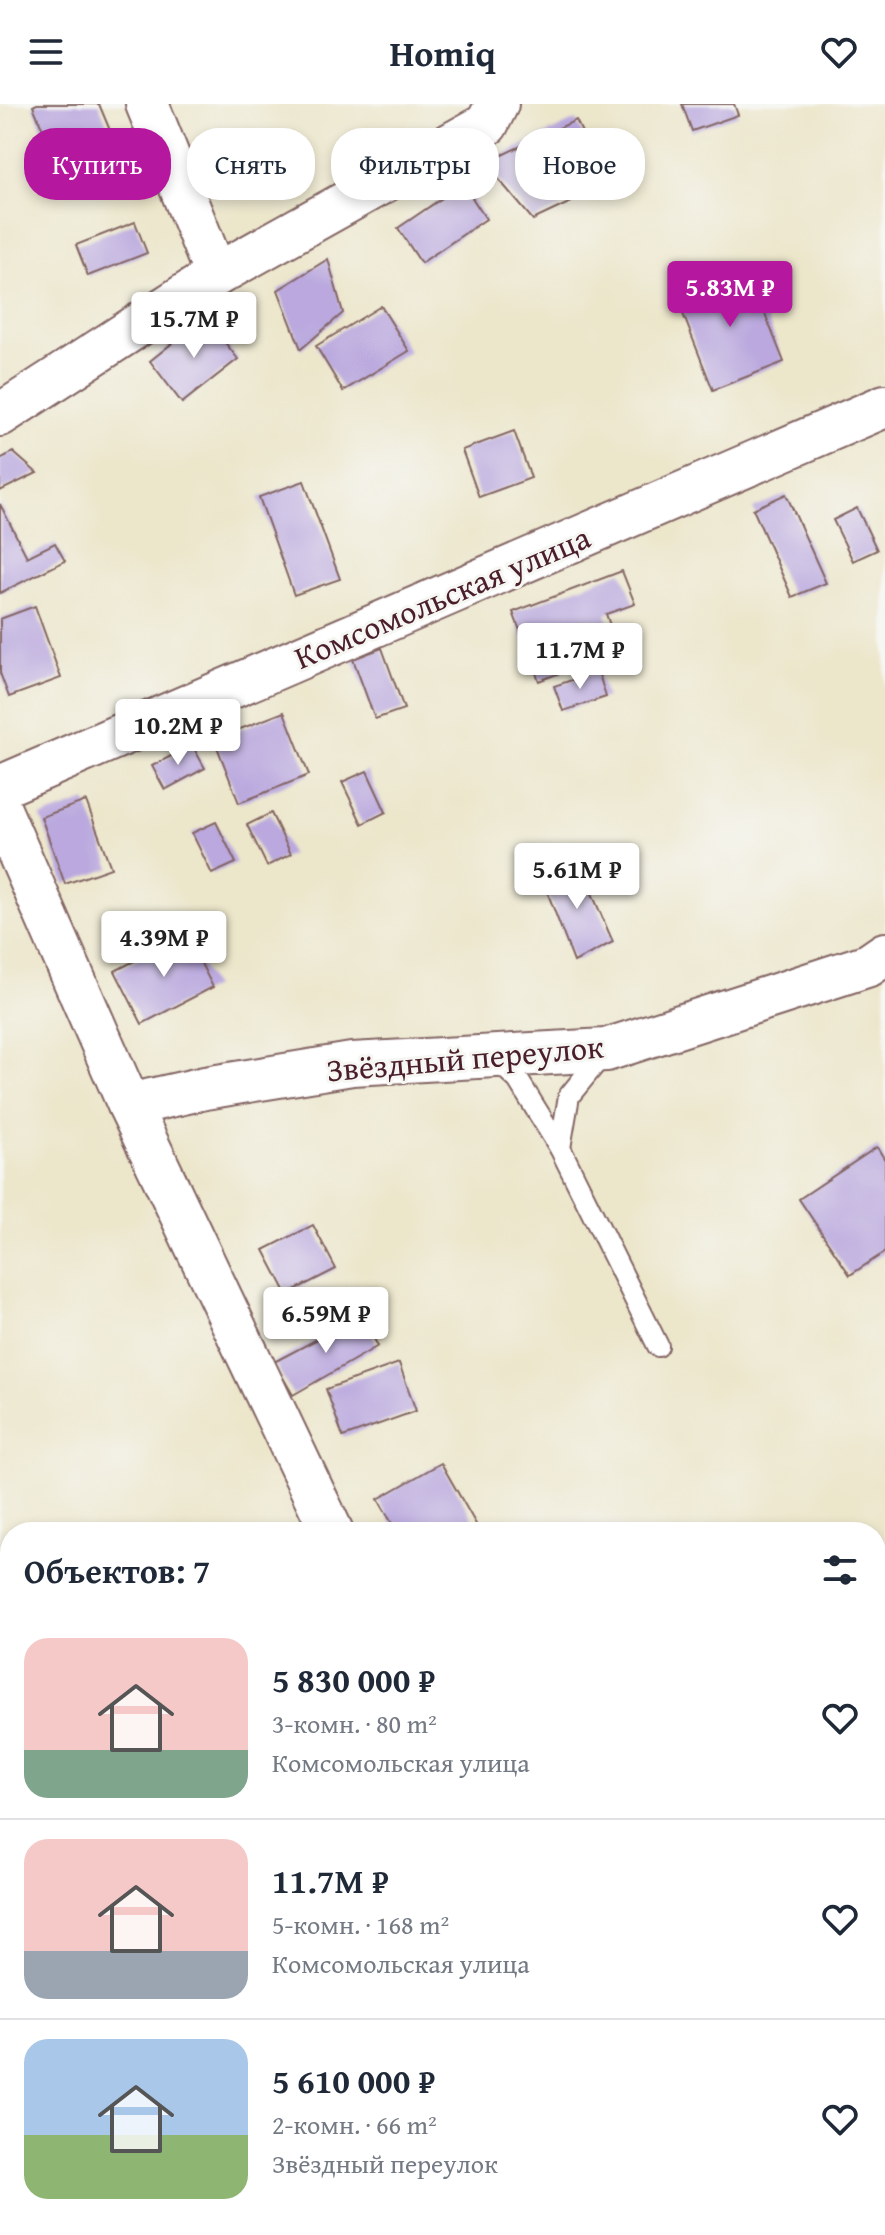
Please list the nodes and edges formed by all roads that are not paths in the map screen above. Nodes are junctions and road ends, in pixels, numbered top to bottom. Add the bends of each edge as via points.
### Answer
1 (147, 104) edge
2 (497, 104) edge
3 (216, 275) junction
4 (885, 406) edge
5 (0, 415) edge
6 (0, 787) edge
7 (0, 810) edge
8 (885, 954) edge
9 (606, 1050) junction
10 (493, 1056) junction
11 (129, 1105) junction
12 (560, 1148) junction
13 (658, 1346) dead end
14 (327, 1522) edge

1 - 3 street
2 - 3 street via 487,124
3 - 5 street
4 - 6 street, Комсомольская улица
7 - 11 street
8 - 9 street, Звёздный переулок via 869,965
9 - 10 street, Звёздный переулок
9 - 12 lane via 569,1096
10 - 11 street, Звёздный переулок via 352,1064
10 - 12 lane via 518,1080
11 - 14 street
12 - 13 lane

